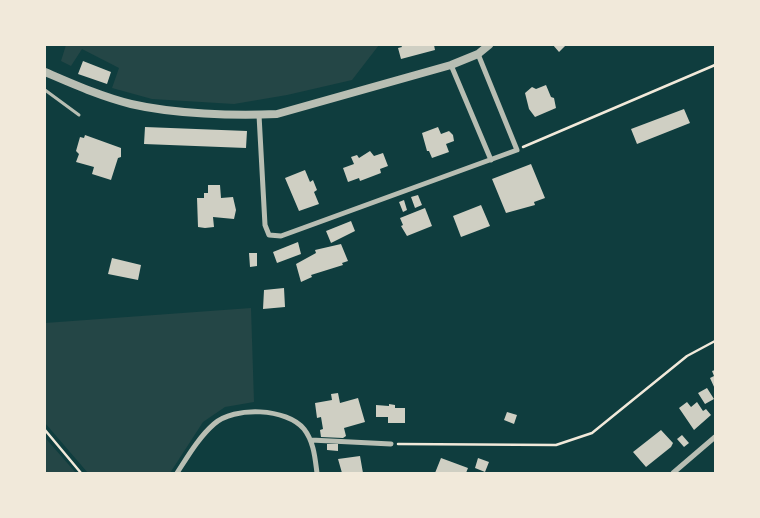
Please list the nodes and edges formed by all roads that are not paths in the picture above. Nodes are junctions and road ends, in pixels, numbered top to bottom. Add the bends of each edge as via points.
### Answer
1 (489, 45) edge
2 (478, 54) junction
3 (452, 65) junction
4 (45, 72) edge
5 (45, 90) edge
6 (79, 115) dead end
7 (258, 115) junction
8 (491, 160) junction
9 (715, 437) edge
10 (311, 440) junction
11 (391, 444) road end
12 (177, 473) edge
13 (317, 473) edge
14 (673, 473) edge

1 - 2 street
2 - 3 street
2 - 8 street via 517,150
3 - 7 street via 290,111
3 - 8 street
4 - 7 street via 136,105
5 - 6 lane
7 - 8 street via 265,225 269,235 281,236
9 - 14 street
10 - 11 street
10 - 12 street via 303,427 288,419 250,411 235,413 215,423 192,449
10 - 13 street

